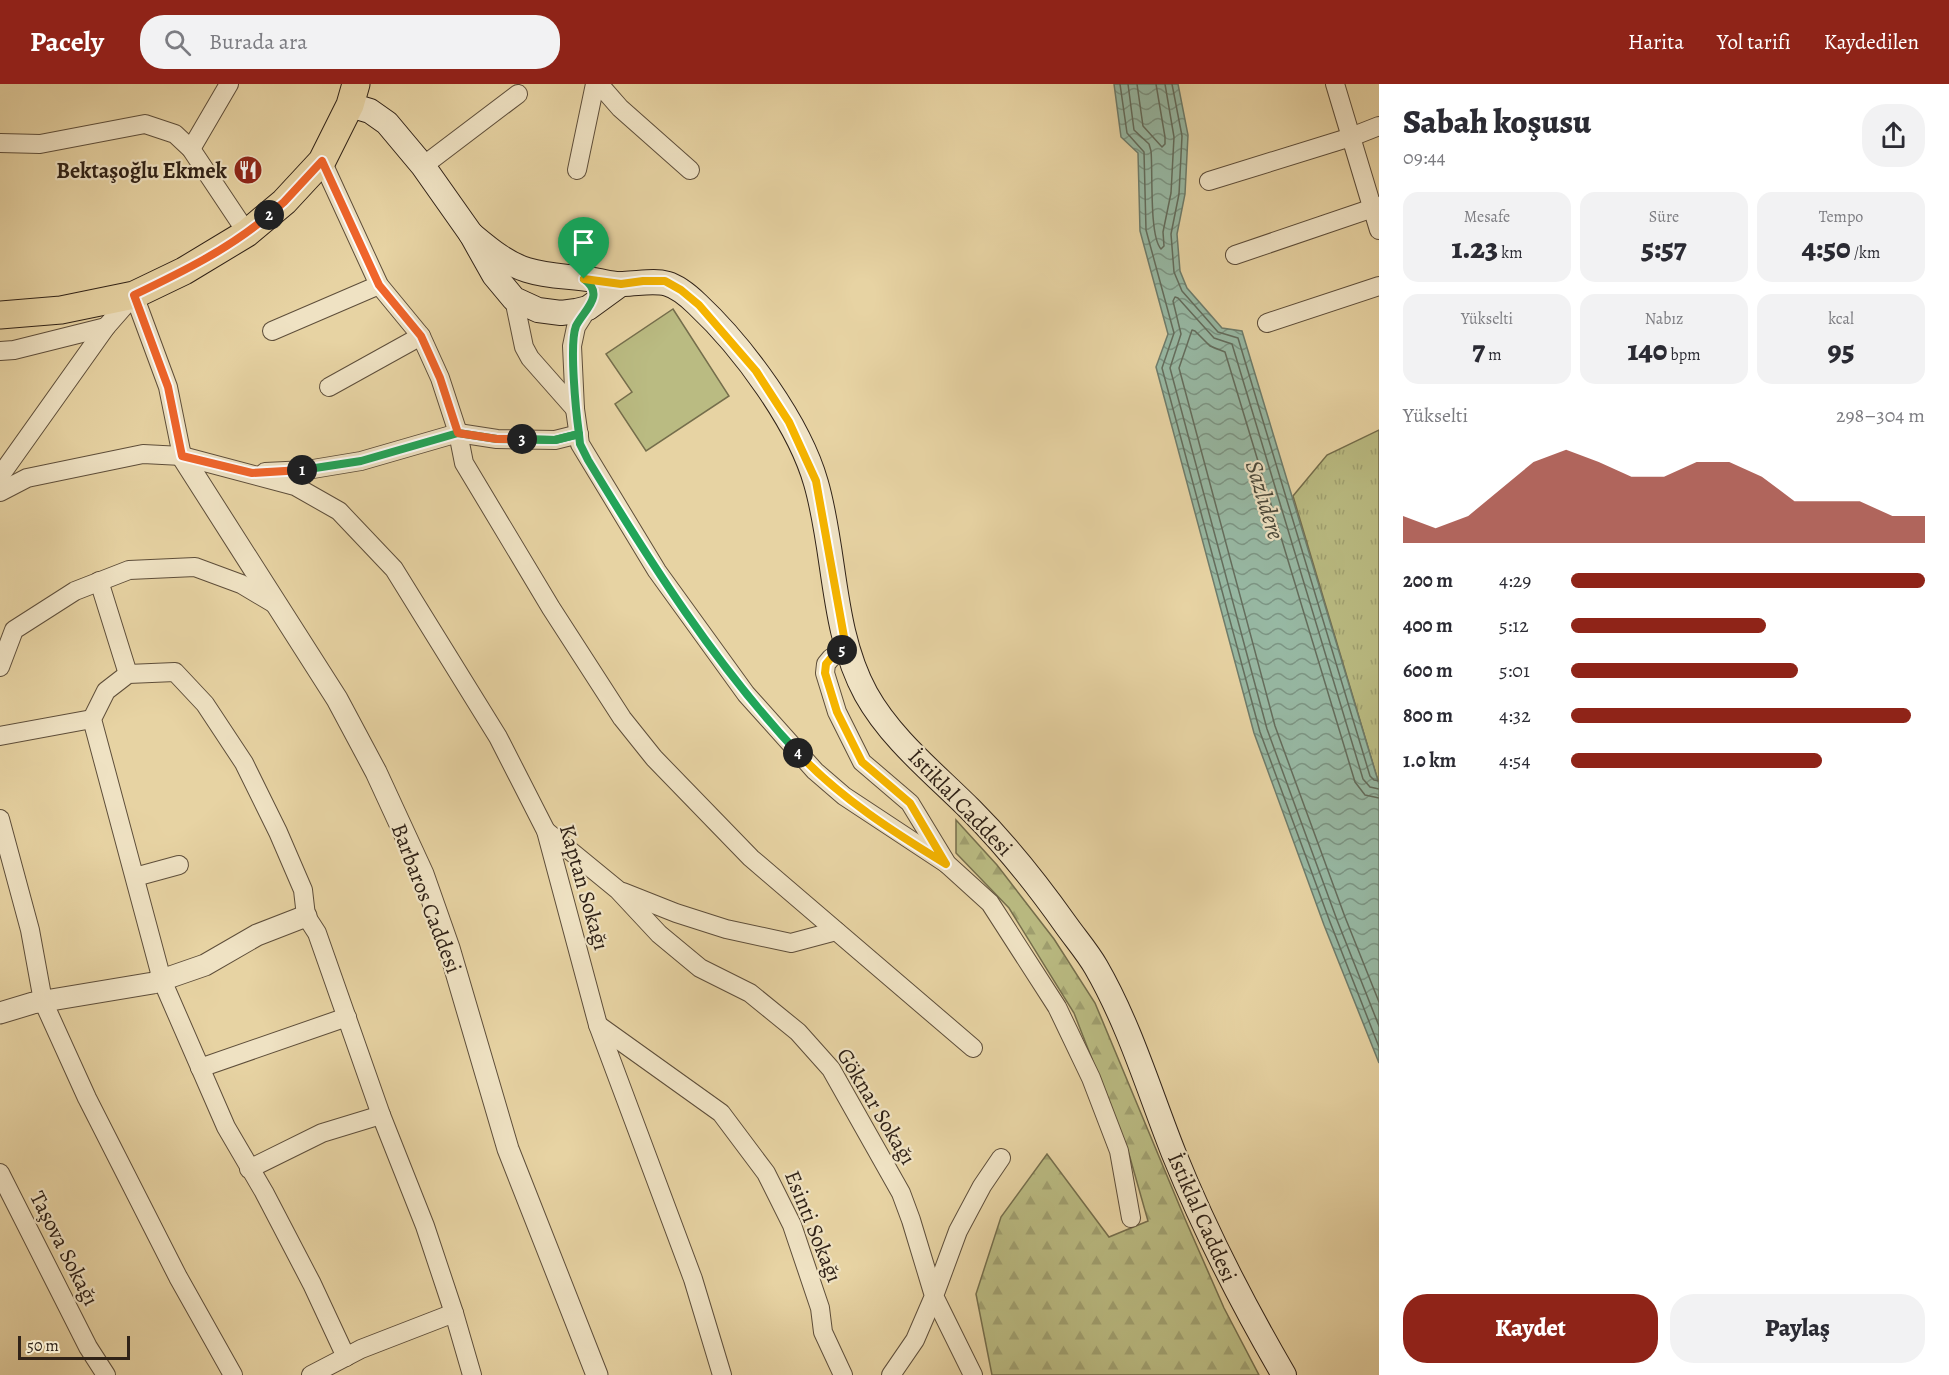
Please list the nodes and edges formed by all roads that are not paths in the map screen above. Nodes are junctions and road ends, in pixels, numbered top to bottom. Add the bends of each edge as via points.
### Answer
1 (229, 84) edge
2 (597, 84) edge
3 (1335, 84) edge
4 (353, 94) edge
5 (518, 94) dead end
6 (1379, 126) edge
7 (1351, 137) junction
8 (0, 143) edge
9 (191, 149) junction
10 (322, 161) junction
11 (423, 166) junction
12 (577, 170) dead end
13 (690, 170) dead end
14 (1209, 181) dead end
15 (1376, 207) edge
16 (1379, 230) edge
17 (247, 233) junction
18 (471, 234) junction
19 (1235, 255) dead end
20 (531, 271) junction
21 (584, 279) junction
22 (621, 284) junction
23 (379, 285) junction
24 (1379, 286) edge
25 (134, 295) junction
26 (514, 299) junction
27 (588, 308) junction
28 (0, 315) edge
29 (1267, 323) dead end
30 (106, 327) junction
31 (272, 331) dead end
32 (421, 336) junction
33 (0, 351) edge
34 (329, 387) dead end
35 (575, 409) junction
36 (458, 433) junction
37 (579, 434) junction
38 (182, 456) junction
39 (252, 473) junction
40 (0, 476) edge
41 (0, 492) edge
42 (99, 581) junction
43 (278, 606) junction
44 (846, 648) junction
45 (0, 667) edge
46 (128, 674) junction
47 (92, 719) junction
48 (0, 736) edge
49 (0, 819) edge
50 (546, 831) junction
51 (946, 864) junction
52 (179, 866) dead end
53 (135, 877) junction
54 (618, 890) junction
55 (306, 916) junction
56 (837, 931) junction
57 (162, 980) junction
58 (43, 1001) junction
59 (0, 1013) edge
60 (347, 1017) junction
61 (598, 1025) junction
62 (973, 1048) dead end
63 (200, 1068) junction
64 (381, 1115) junction
65 (1001, 1158) dead end
66 (249, 1169) junction
67 (0, 1173) edge
68 (1131, 1218) dead end
69 (934, 1296) junction
70 (454, 1313) junction
71 (346, 1357) junction
72 (106, 1375) edge
73 (232, 1375) edge
74 (311, 1375) edge
75 (472, 1375) edge
76 (597, 1375) edge
77 (722, 1375) edge
78 (843, 1375) edge
79 (891, 1375) edge
80 (973, 1375) edge
81 (1284, 1375) edge

1 - 9 street
2 - 12 street
2 - 13 street
3 - 7 street
4 - 10 main road
4 - 11 main road, İstiklal Caddesi via 387,123
5 - 11 street
6 - 7 street
7 - 14 street
7 - 15 street
8 - 9 street via 40,144 145,124 175,134
9 - 17 street
10 - 17 main road via 284,202
10 - 23 street
11 - 18 main road, İstiklal Caddesi
15 - 16 street
15 - 19 street
17 - 25 main road via 184,271
18 - 20 main road, İstiklal Caddesi via 505,261
18 - 26 main road, İstiklal Caddesi via 494,275
20 - 21 main road, İstiklal Caddesi
20 - 26 main road via 516,278
21 - 22 main road, İstiklal Caddesi
21 - 27 main road via 594,292
22 - 27 main road, İstiklal Caddesi
22 - 44 main road, İstiklal Caddesi via 665,281 681,290 699,305 756,371 789,422 816,481
23 - 31 street
23 - 32 street
24 - 29 street
25 - 28 main road via 61,310
25 - 30 street
25 - 38 street via 168,387
26 - 27 main road, İstiklal Caddesi via 538,310 561,313
26 - 35 street via 530,358
27 - 35 street via 576,327 572,346
30 - 33 street
30 - 40 street
32 - 34 street
32 - 36 street
35 - 37 street
36 - 37 street via 520,440 555,440
36 - 39 street via 361,461 308,470
36 - 56 street via 464,463 622,718 654,758 743,850
37 - 51 street via 588,460 657,571 746,694 815,771 844,796
38 - 39 street
38 - 41 street via 142,454 27,478
38 - 43 street, Barbaros Caddesi
39 - 50 street, Kaptan Sokağı via 295,486 339,511 394,568 498,737
42 - 43 street via 129,570 195,567 241,584
42 - 45 street via 75,591 14,630
42 - 46 street
43 - 76 street, Barbaros Caddesi via 337,699 423,874 508,1149
44 - 51 street via 826,664 837,712 862,762 910,803
44 - 81 main road, İstiklal Caddesi via 877,712 1021,864 1095,966 1136,1051 1207,1233
46 - 47 street via 105,691
46 - 55 street via 176,672 205,704 244,763 278,831 303,890
47 - 48 street
47 - 53 street
49 - 58 street via 30,930
50 - 54 street, Göknar Sokağı
50 - 61 street, Kaptan Sokağı
51 - 68 street via 990,903 1056,1007 1091,1078 1119,1151
52 - 53 street
53 - 57 street
54 - 56 street via 726,929 791,943
54 - 69 street, Göknar Sokağı via 683,955 700,969 750,993 798,1032 831,1069 901,1193
55 - 57 street via 257,935 205,965
55 - 60 street via 317,933
56 - 62 street
57 - 58 street
57 - 63 street
58 - 59 street
58 - 73 street via 92,1109
60 - 63 street
60 - 64 street
61 - 77 street, Kaptan Sokağı via 693,1279
61 - 78 street, Esinti Sokağı via 721,1113 766,1173 792,1226 820,1308 824,1332
63 - 66 street
64 - 66 street via 322,1133
64 - 70 street
65 - 69 street via 958,1231
66 - 71 street via 312,1284
67 - 72 street, Taşova Sokağı
69 - 79 street via 915,1340
69 - 80 street, Göknar Sokağı
70 - 71 street
70 - 75 street
71 - 74 street

